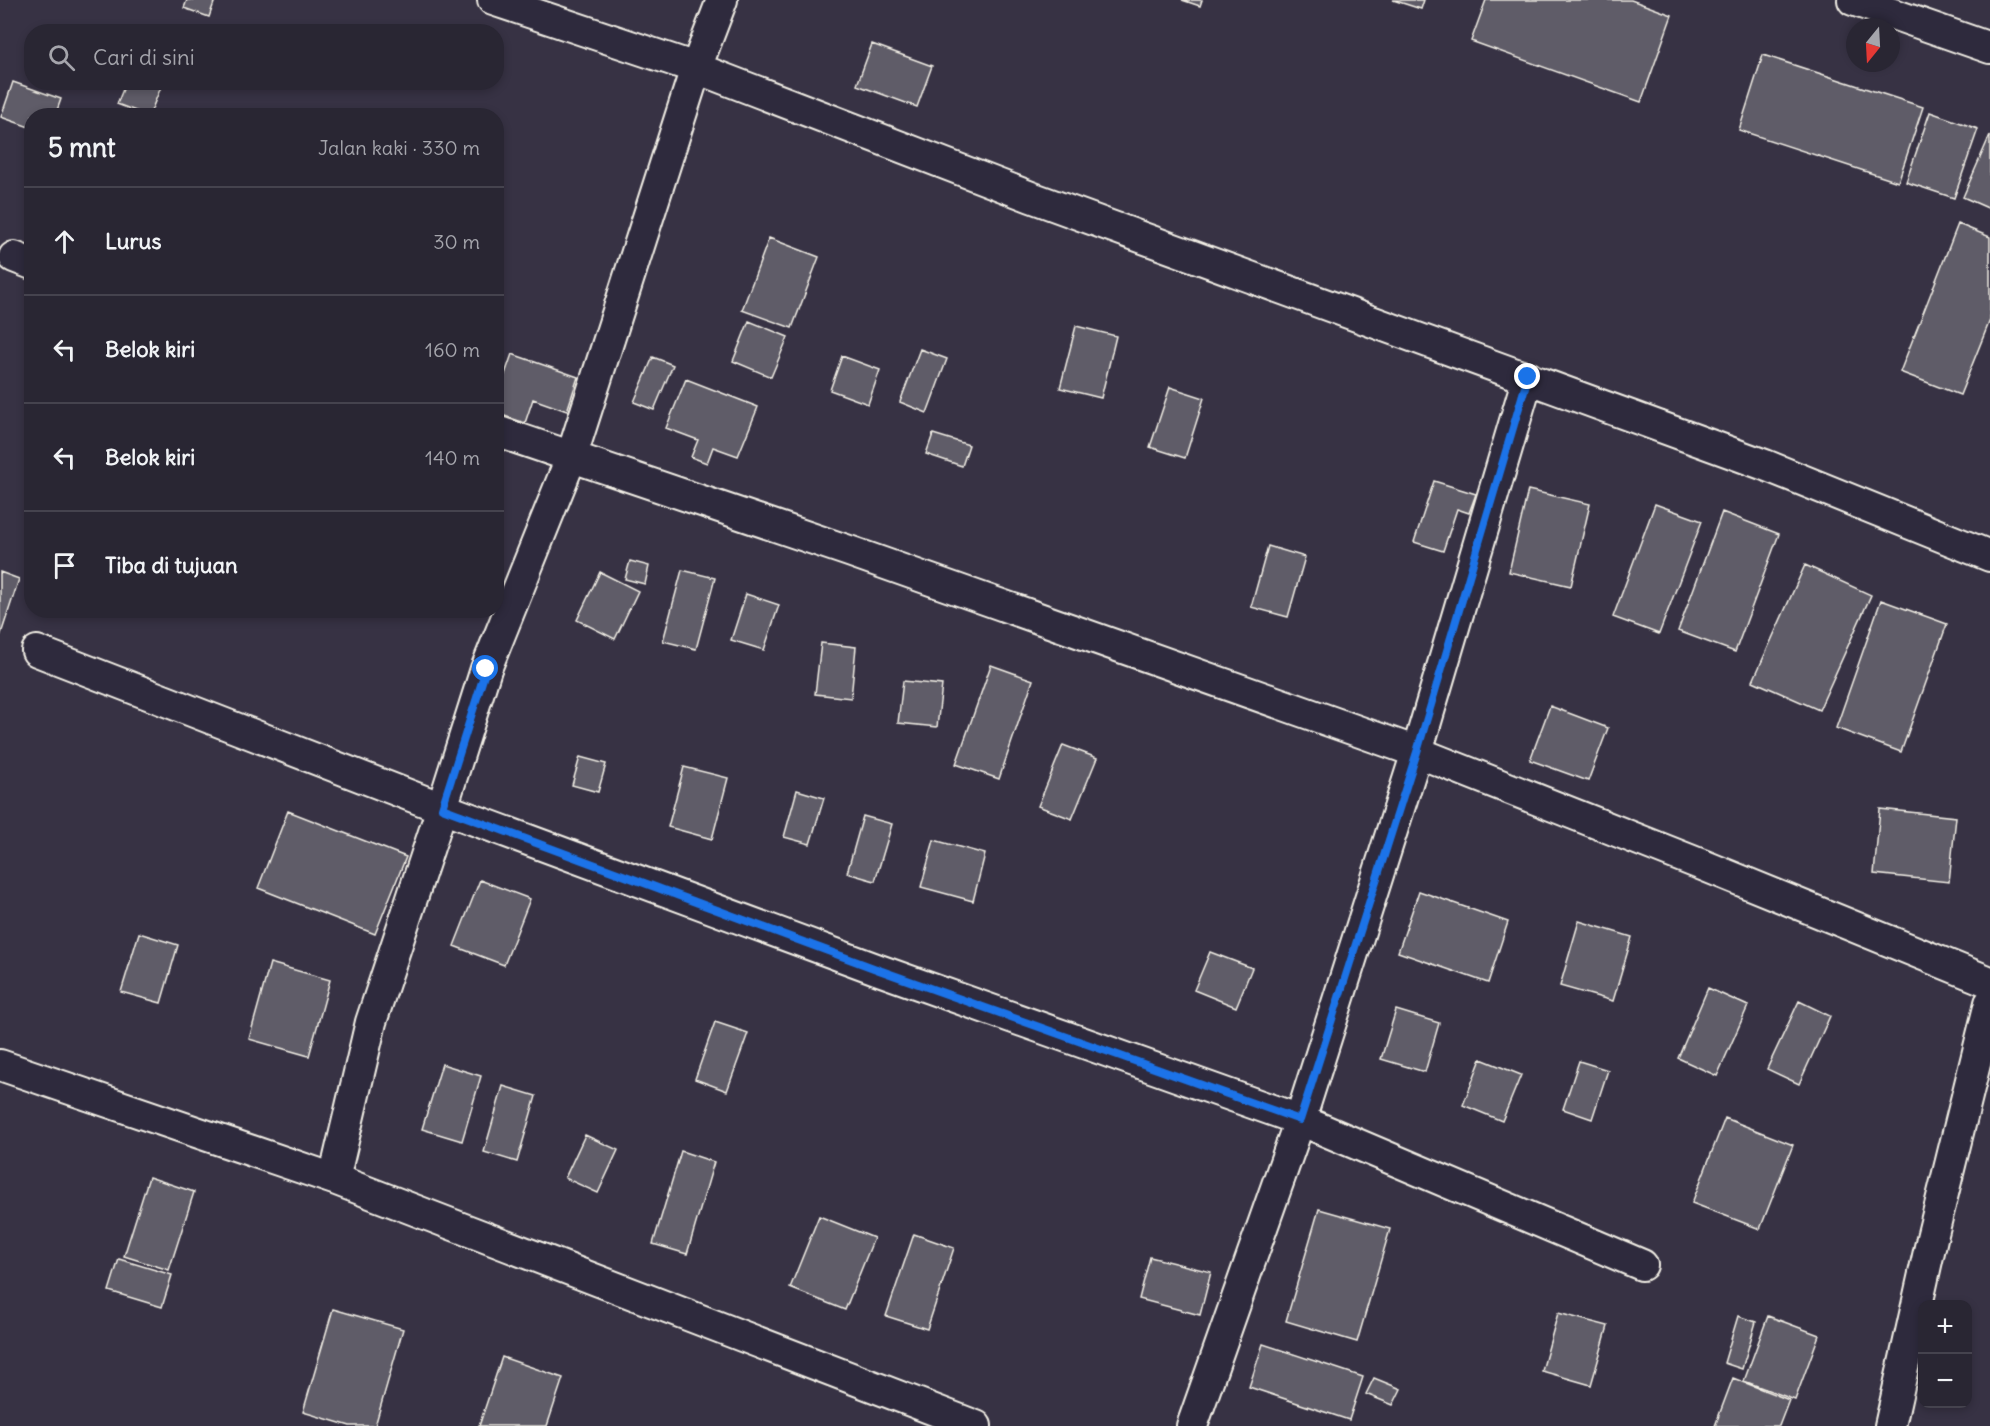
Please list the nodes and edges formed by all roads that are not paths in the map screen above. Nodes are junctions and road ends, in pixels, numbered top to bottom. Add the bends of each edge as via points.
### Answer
1 (493, 0) edge
2 (722, 0) edge
3 (1853, 0) edge
4 (1990, 48) edge
5 (696, 68) junction
6 (1528, 377) junction
7 (504, 434) edge
8 (571, 458) junction
9 (1990, 556) edge
10 (37, 651) dead end
11 (1417, 752) junction
12 (442, 808) junction
13 (1990, 982) edge
14 (1990, 1003) edge
15 (0, 1065) edge
16 (1300, 1120) junction
17 (334, 1179) junction
18 (1642, 1265) dead end
19 (976, 1426) edge
20 (1192, 1426) edge
21 (1890, 1426) edge

1 - 5 street
2 - 5 street
3 - 4 street
5 - 6 street via 1031,197
5 - 8 street
6 - 9 street via 1765,465
6 - 11 street
7 - 8 street
8 - 11 street via 849,551
8 - 12 street via 486,669
10 - 12 street
11 - 13 street
11 - 16 street
12 - 16 street
12 - 17 street via 371,1022
14 - 21 street
15 - 17 street
16 - 18 street
16 - 20 street
17 - 19 street

